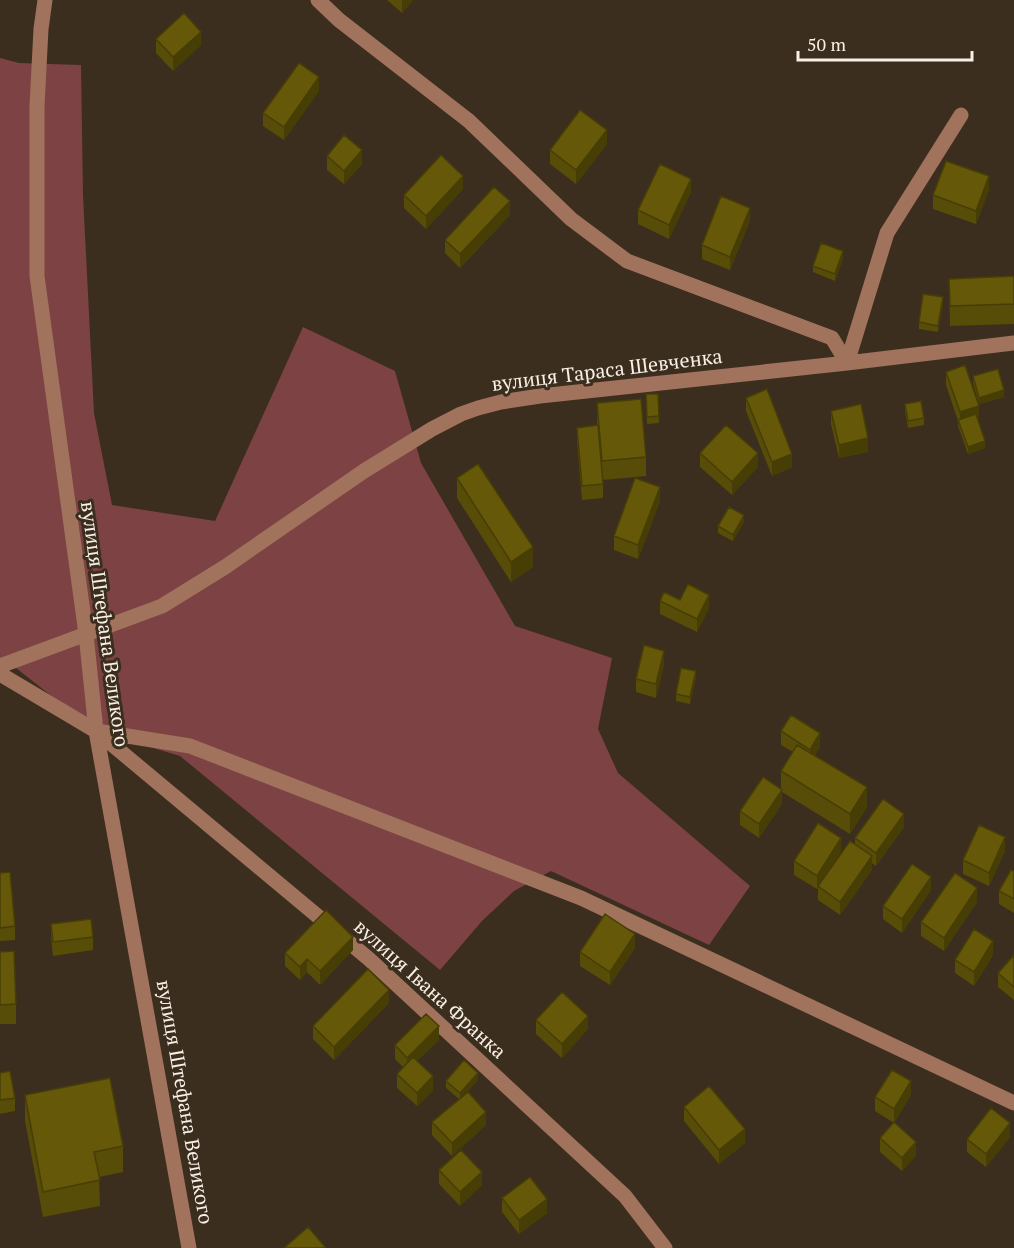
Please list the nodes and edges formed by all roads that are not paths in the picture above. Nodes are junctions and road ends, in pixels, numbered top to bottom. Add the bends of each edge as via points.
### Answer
1 (45, 0) edge
2 (318, 0) edge
3 (961, 115) dead end
4 (1014, 343) edge
5 (847, 363) junction
6 (86, 634) junction
7 (0, 666) edge
8 (0, 674) edge
9 (96, 731) junction
10 (1014, 1103) edge
11 (188, 1248) edge
12 (665, 1248) edge

1 - 6 street, вулиця Штефана Великого via 37,106 37,276
2 - 5 street via 469,121 571,219 627,261 832,338
3 - 5 street via 887,232
4 - 5 street, вулиця Тараса Шевченка
5 - 6 street, вулиця Тараса Шевченка via 540,396 470,411 390,454 162,606
6 - 7 street, вулиця Тараса Шевченка
6 - 9 street, вулиця Штефана Великого
8 - 9 street
9 - 10 street via 190,746 581,898
9 - 11 street, вулиця Штефана Великого
9 - 12 street, вулиця Івана Франка via 369,959 625,1196

